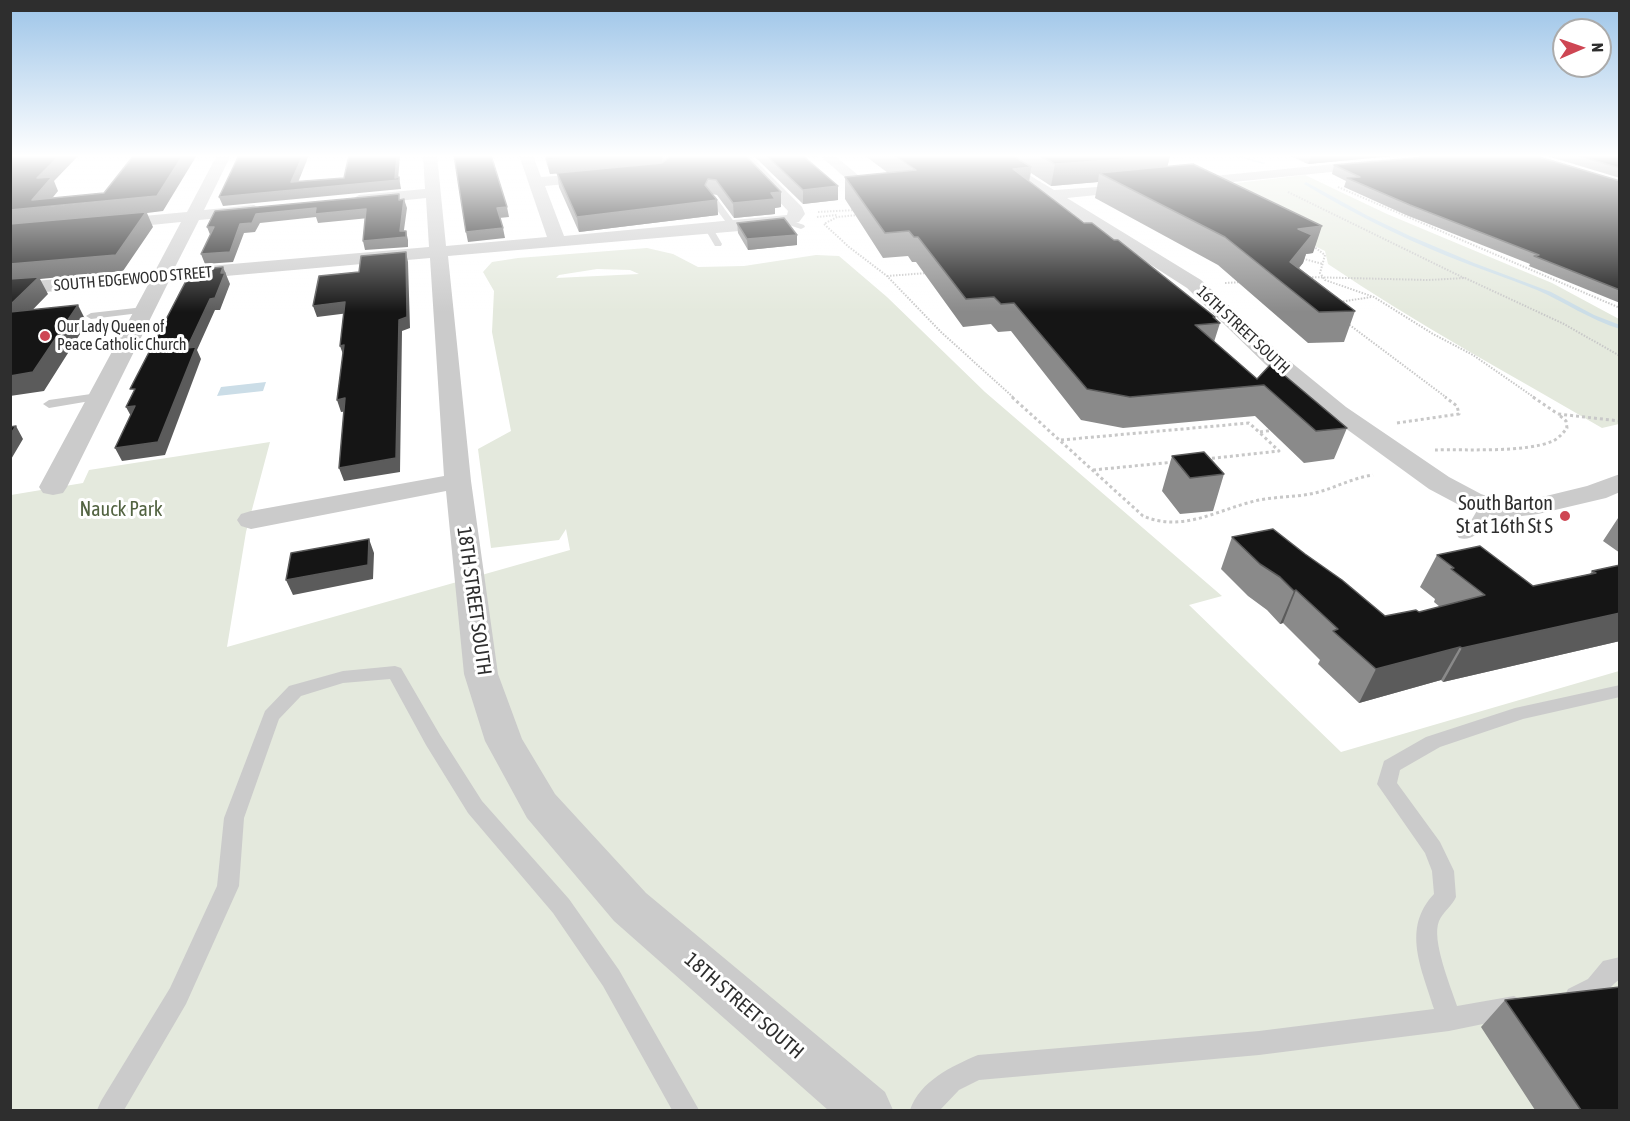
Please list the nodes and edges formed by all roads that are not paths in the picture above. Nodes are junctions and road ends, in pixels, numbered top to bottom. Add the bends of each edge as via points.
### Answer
1 (197, 207) edge
2 (434, 207) edge
3 (546, 207) edge
4 (719, 207) edge
5 (793, 207) edge
6 (1067, 207) edge
7 (266, 209) edge
8 (192, 216) junction
9 (93, 225) edge
10 (734, 227) junction
11 (558, 243) junction
12 (439, 253) junction
13 (161, 277) junction
14 (10, 289) edge
15 (144, 310) junction
16 (91, 316) dead end
17 (98, 397) junction
18 (49, 404) dead end
19 (458, 481) junction
20 (1620, 482) edge
21 (53, 487) dead end
22 (1491, 506) junction
23 (251, 520) dead end
24 (1464, 535) dead end
25 (1620, 691) edge
26 (1620, 968) edge
27 (1449, 1019) junction
28 (110, 1110) edge
29 (686, 1110) edge
30 (867, 1110) edge
31 (923, 1110) edge

1 - 8 street
2 - 12 street, 18TH STREET SOUTH
3 - 11 street
4 - 10 lane
5 - 10 street, SOUTH EDGEWOOD STREET via 799,219
6 - 22 street, 16TH STREET SOUTH via 1091,227 1194,284 1273,359 1338,412 1439,483
7 - 8 street
8 - 9 street
8 - 13 street
10 - 11 street, SOUTH EDGEWOOD STREET via 713,236
11 - 12 street, SOUTH EDGEWOOD STREET
12 - 13 street, SOUTH EDGEWOOD STREET
12 - 19 street, 18TH STREET SOUTH
13 - 14 street, SOUTH EDGEWOOD STREET
13 - 15 street
15 - 16 lane
15 - 17 street
17 - 18 lane
17 - 21 street
19 - 23 street
19 - 30 street, 18TH STREET SOUTH via 482,674 504,741 541,807 630,907
20 - 22 street via 1538,506
22 - 24 lane via 1474,529
25 - 27 lane via 1510,716 1433,742 1391,766 1387,784 1433,848 1443,871 1445,897 1427,924 1431,962
26 - 27 lane via 1611,969 1600,986 1584,996
27 - 31 lane via 1259,1043 978,1068 950,1081
28 - 29 lane via 178,996 228,886 234,818 271,716 295,691 343,677 395,672 475,807 561,906 611,978

